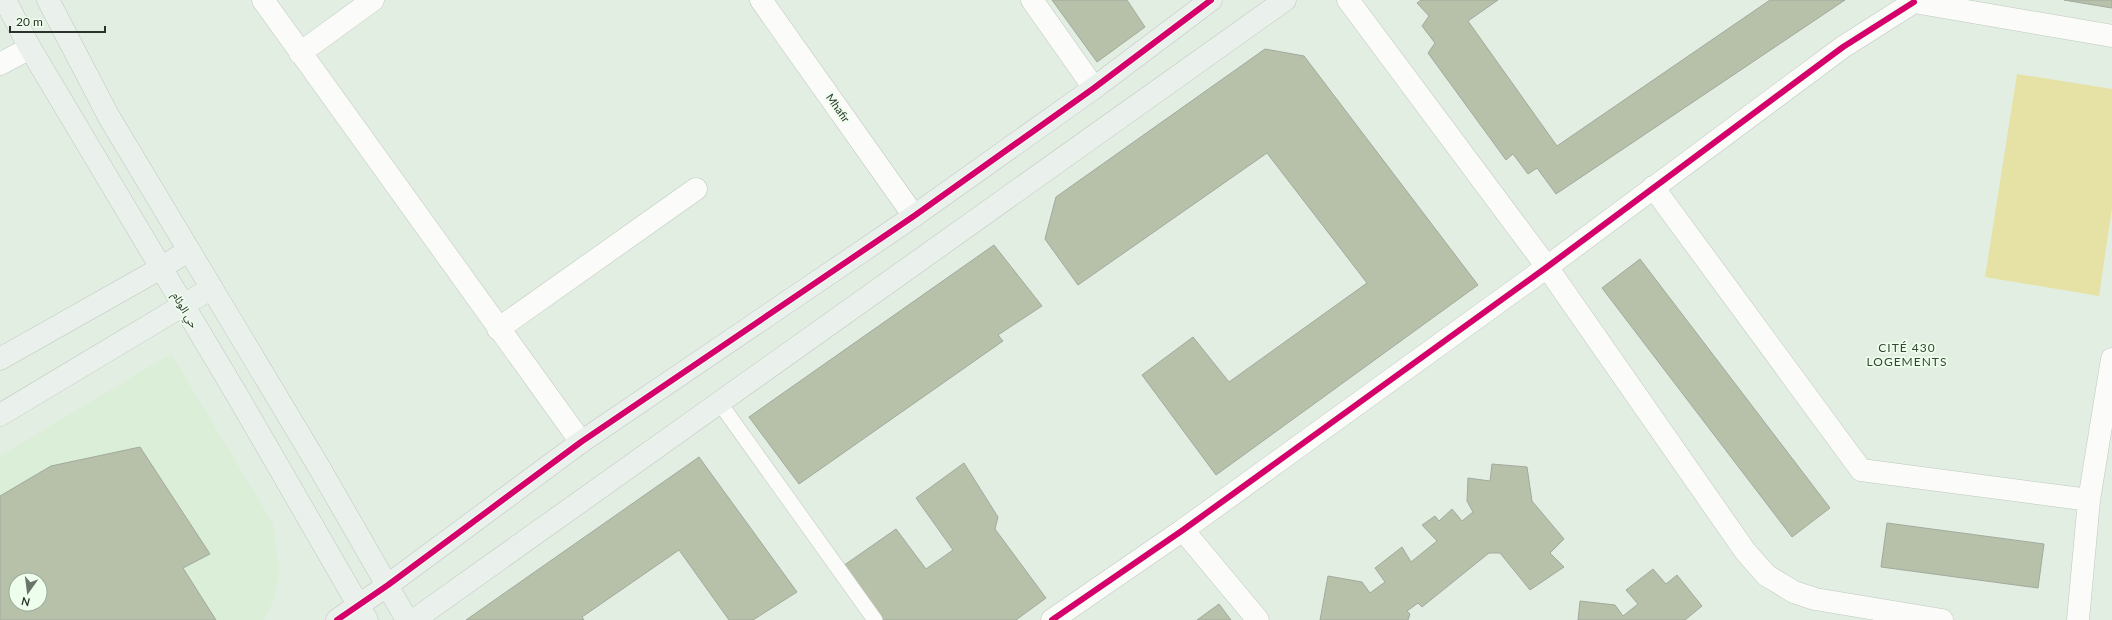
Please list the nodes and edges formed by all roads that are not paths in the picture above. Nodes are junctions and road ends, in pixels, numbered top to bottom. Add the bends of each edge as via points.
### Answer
1 (5, 0) edge
2 (49, 0) edge
3 (263, 0) edge
4 (373, 0) edge
5 (761, 0) edge
6 (1032, 0) edge
7 (1211, 0) edge
8 (1285, 0) edge
9 (1348, 0) edge
10 (1914, 1) edge
11 (2112, 36) edge
12 (30, 48) junction
13 (300, 53) junction
14 (0, 64) edge
15 (1094, 88) junction
16 (1653, 187) junction
17 (696, 189) dead end
18 (914, 216) junction
19 (189, 250) junction
20 (1547, 267) junction
21 (161, 268) junction
22 (212, 288) junction
23 (183, 307) junction
24 (498, 329) junction
25 (0, 359) edge
26 (2112, 359) edge
27 (719, 402) junction
28 (0, 416) edge
29 (581, 442) junction
30 (2089, 500) junction
31 (1183, 530) junction
32 (388, 585) junction
33 (362, 613) edge
34 (337, 620) edge
35 (407, 620) edge
36 (414, 620) edge
37 (875, 620) edge
38 (1052, 620) edge
39 (1258, 620) edge
40 (1942, 620) edge
41 (2078, 620) edge

1 - 12 street, حي الوئام
2 - 19 street via 109,117
3 - 13 street
4 - 13 street
5 - 18 street, Mhafir
6 - 15 street
7 - 15 street
8 - 27 street
9 - 20 street
10 - 11 street
10 - 16 street via 1843,47
12 - 14 street
12 - 21 street, حي الوئام
13 - 24 street
15 - 18 street
16 - 20 street
16 - 30 street via 1861,470
17 - 24 street
18 - 29 street
19 - 21 street
19 - 22 street
20 - 31 street
20 - 40 street via 1745,551 1766,575 1794,592 1815,599
21 - 23 street, حي الوئام
21 - 25 street
22 - 23 street
22 - 32 street
23 - 28 street
23 - 33 street, حي الوئام via 240,400
24 - 29 street
26 - 30 street
27 - 36 street
27 - 37 lane
29 - 32 street
30 - 41 street
31 - 38 street
31 - 39 street
32 - 33 street
32 - 35 street
33 - 34 street

